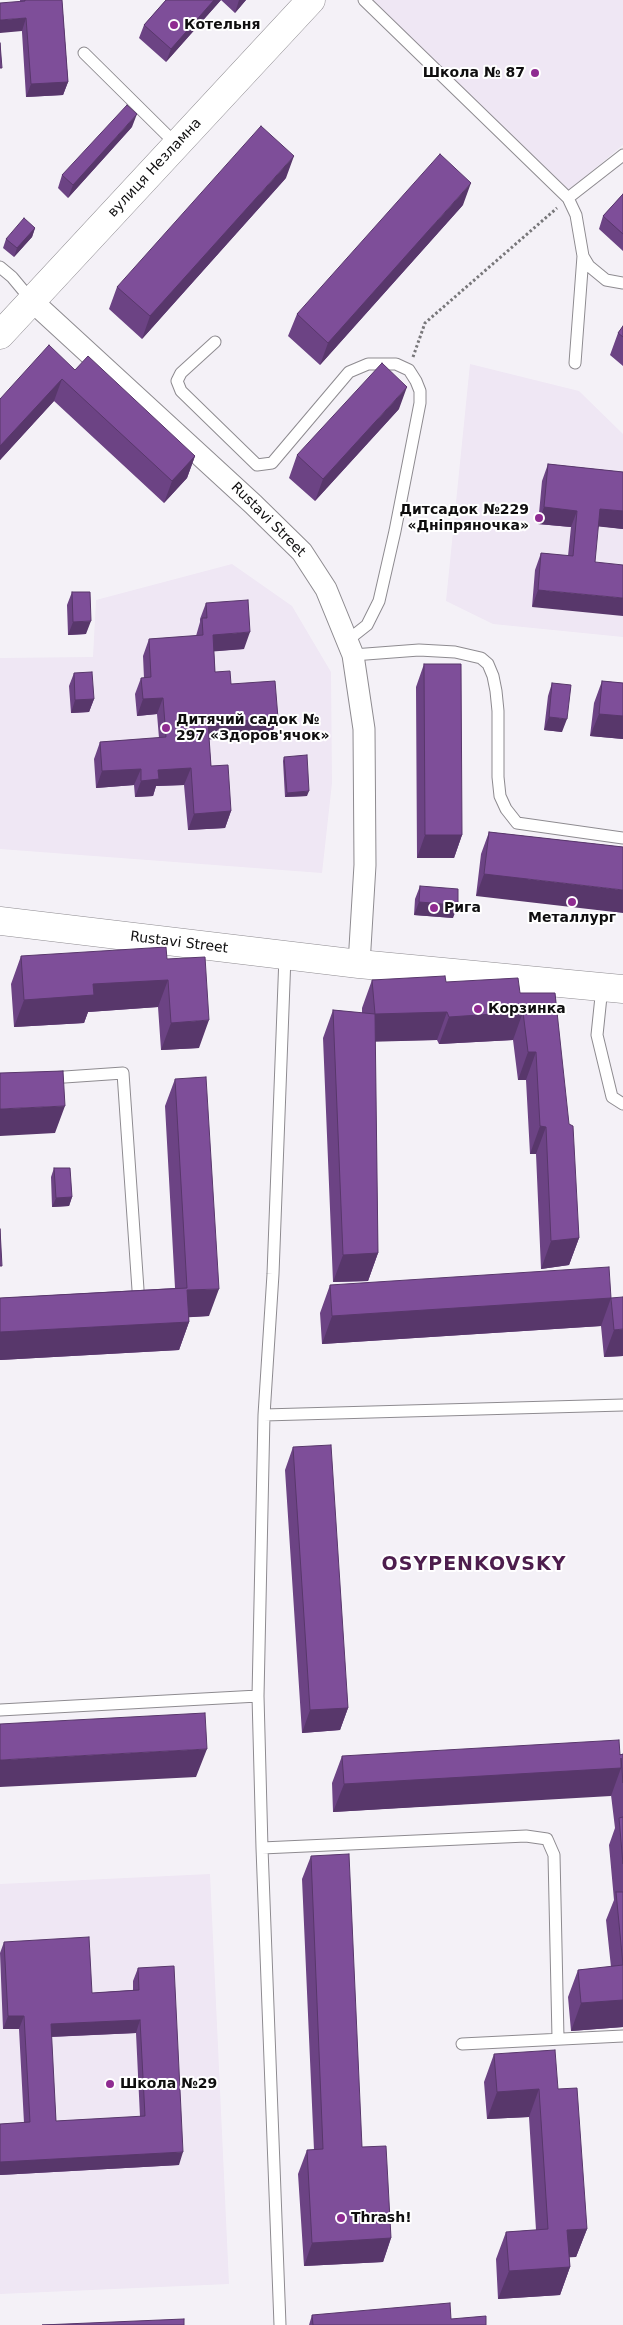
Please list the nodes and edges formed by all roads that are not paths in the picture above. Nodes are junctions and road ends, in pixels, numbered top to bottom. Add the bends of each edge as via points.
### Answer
1 (310, 0) edge
2 (364, 0) edge
3 (84, 53) dead end
4 (177, 145) junction
5 (623, 155) edge
6 (568, 198) junction
7 (583, 256) junction
8 (0, 266) edge
9 (623, 283) edge
10 (32, 301) junction
11 (0, 336) edge
12 (215, 342) dead end
13 (575, 363) dead end
14 (351, 648) junction
15 (623, 838) edge
16 (0, 921) edge
17 (285, 956) junction
18 (359, 964) junction
19 (613, 988) edge
20 (38, 1079) edge
21 (623, 1104) edge
22 (130, 1305) edge
23 (623, 1405) edge
24 (264, 1415) junction
25 (258, 1696) junction
26 (0, 1710) edge
27 (262, 1848) junction
28 (623, 2036) edge
29 (558, 2038) junction
30 (462, 2044) dead end
31 (280, 2325) edge

1 - 4 street, вулиця Незламна
2 - 6 lane
3 - 4 lane
4 - 10 street, вулиця Незламна
5 - 6 lane
6 - 7 lane via 576,215
7 - 9 lane via 589,266 606,280
7 - 13 lane
8 - 10 lane
10 - 11 street, вулиця Незламна
10 - 14 street, Rustavi Street via 216,468 302,552 326,589
12 - 14 lane via 181,373 177,381 181,391 257,464 272,463 349,372 368,364 396,364 409,370 416,381 420,403 378,601
14 - 15 lane via 455,652 481,658 488,664 496,691 498,777 500,796 506,809 517,822
14 - 18 street, Rustavi Street via 364,729 365,865
16 - 17 street, Rustavi Street
17 - 18 street, Rustavi Street
17 - 24 lane via 273,1274
18 - 19 street, Rustavi Street
19 - 21 lane via 596,1035 612,1097
20 - 22 lane via 123,1073 140,1304
23 - 24 lane
24 - 25 lane
25 - 26 lane
25 - 27 lane
27 - 29 lane via 526,1836 547,1839 554,1855
27 - 31 lane
28 - 29 lane
29 - 30 lane

